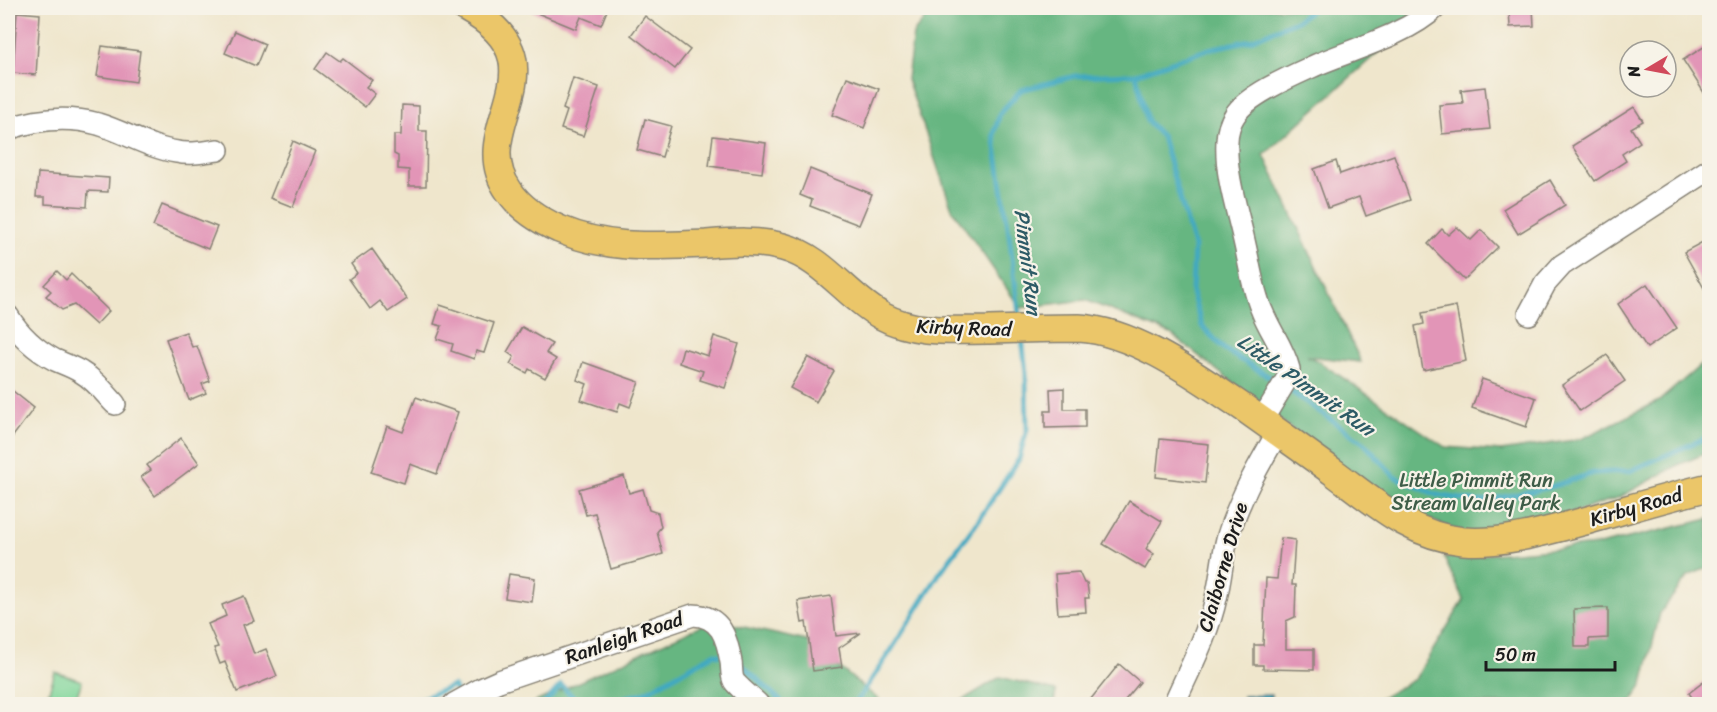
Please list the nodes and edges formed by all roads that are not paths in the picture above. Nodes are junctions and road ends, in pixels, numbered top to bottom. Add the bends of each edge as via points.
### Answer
1 (466, 8) edge
2 (1435, 8) edge
3 (8, 129) edge
4 (218, 150) dead end
5 (1710, 169) edge
6 (1529, 314) dead end
7 (8, 316) edge
8 (115, 404) dead end
9 (1270, 421) junction
10 (1710, 487) edge
11 (754, 701) edge
12 (454, 705) edge
13 (1174, 705) edge

1 - 9 main road, Kirby Road via 503,36 512,56 513,81 497,143 499,170 515,200 541,220 574,235 609,244 757,242 784,247 816,262 869,308 915,328 1093,328 1124,338
2 - 9 street, Claiborne Drive via 1411,25 1267,90 1244,104 1229,129 1229,173 1256,291 1289,369
3 - 4 street via 50,119 75,120 99,124 178,153
5 - 6 street via 1562,265 1545,284
7 - 8 street via 33,346 82,372
9 - 10 main road, Kirby Road via 1392,516 1432,535 1459,540 1514,538
9 - 13 street, Claiborne Drive via 1258,466 1236,510 1206,630
11 - 12 street, Ranleigh Road via 734,681 723,632 713,620 693,615 498,681

